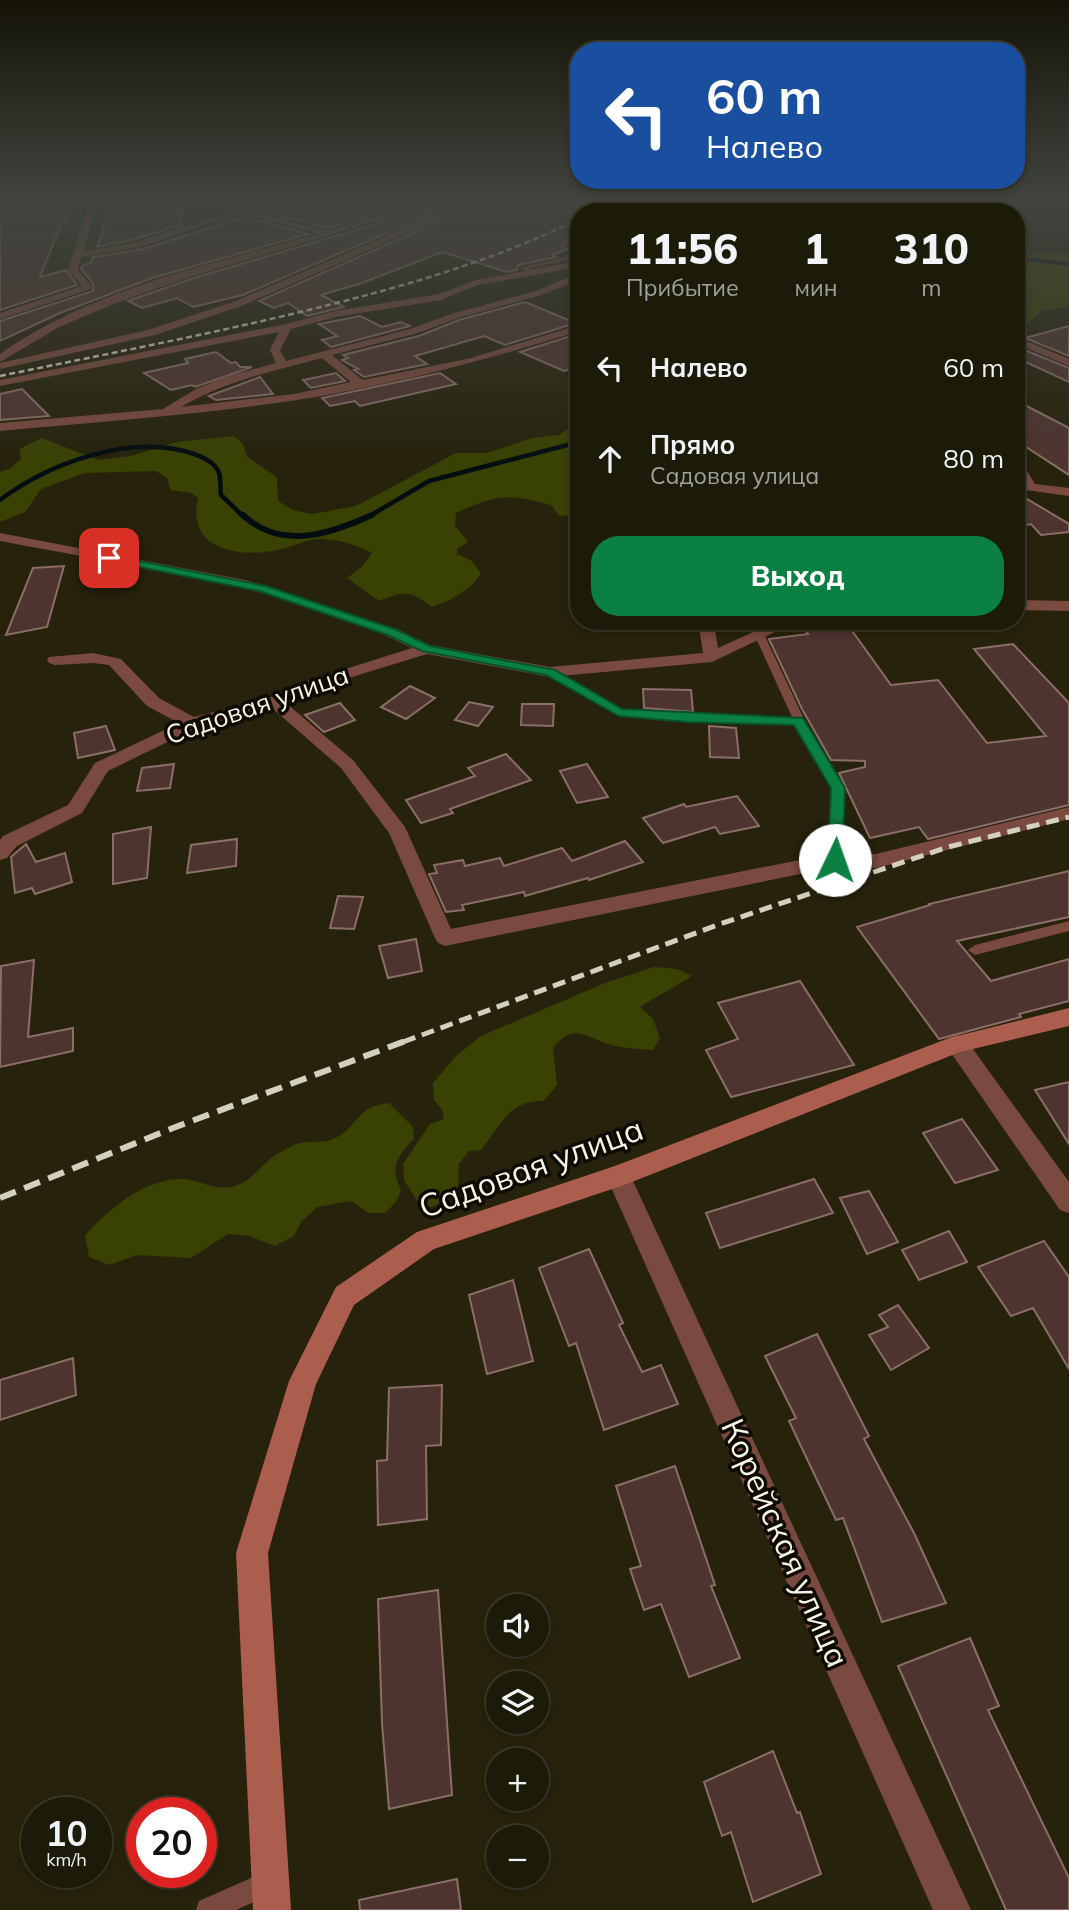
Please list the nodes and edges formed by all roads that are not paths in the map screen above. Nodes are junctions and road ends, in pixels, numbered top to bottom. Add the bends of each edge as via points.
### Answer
1 (85, 288) edge
2 (148, 288) edge
3 (275, 288) edge
4 (463, 288) edge
5 (545, 288) edge
6 (0, 316) edge
7 (286, 327) junction
8 (570, 331) edge
9 (1025, 344) edge
10 (326, 356) junction
11 (0, 359) edge
12 (1069, 363) edge
13 (0, 366) edge
14 (283, 366) junction
15 (0, 383) edge
16 (362, 385) junction
17 (164, 412) junction
18 (0, 427) edge
19 (1025, 478) edge
20 (1031, 487) junction
21 (1025, 489) edge
22 (1069, 492) edge
23 (0, 537) edge
24 (1025, 605) edge
25 (1069, 606) edge
26 (708, 630) edge
27 (768, 630) edge
28 (758, 634) junction
29 (426, 649) junction
30 (712, 657) junction
31 (55, 660) dead end
32 (550, 672) junction
33 (275, 702) junction
34 (799, 721) junction
35 (192, 723) junction
36 (1069, 813) edge
37 (0, 853) edge
38 (835, 860) junction
39 (1069, 926) edge
40 (975, 950) dead end
41 (1069, 1017) edge
42 (957, 1044) junction
43 (618, 1176) junction
44 (1069, 1202) edge
45 (270, 1881) junction
46 (208, 1910) edge
47 (271, 1910) edge
48 (952, 1910) edge

1 - 6 street
2 - 11 street via 77,313 28,338
3 - 13 street via 151,333
4 - 7 street via 441,297
5 - 10 street
7 - 14 street via 275,350
7 - 15 street
8 - 16 street via 473,361
9 - 12 street
10 - 14 street
10 - 16 street
14 - 17 street via 232,378
16 - 17 street
17 - 18 street
19 - 20 street
20 - 21 street
20 - 22 street
23 - 29 street, Садовая улица via 267,590 392,632
24 - 25 street
26 - 30 street
27 - 28 street, Садовая улица
28 - 30 street, Садовая улица
28 - 34 lane
29 - 32 street, Садовая улица
29 - 33 street, Садовая улица via 307,686
30 - 32 street, Садовая улица
31 - 35 street via 116,663 156,705
32 - 34 lane via 619,712
33 - 35 street, Садовая улица
33 - 38 street via 347,764 398,831 445,938
34 - 38 lane via 838,788
35 - 37 street, Садовая улица via 101,766 75,809 10,841
36 - 38 street via 876,860
39 - 40 lane
41 - 42 street, Садовая улица
42 - 43 street, Садовая улица
42 - 44 street
43 - 45 street, Садовая улица via 426,1240 345,1296 303,1381 252,1553
43 - 48 street, Корейская улица
45 - 46 lane
45 - 47 street, Садовая улица

